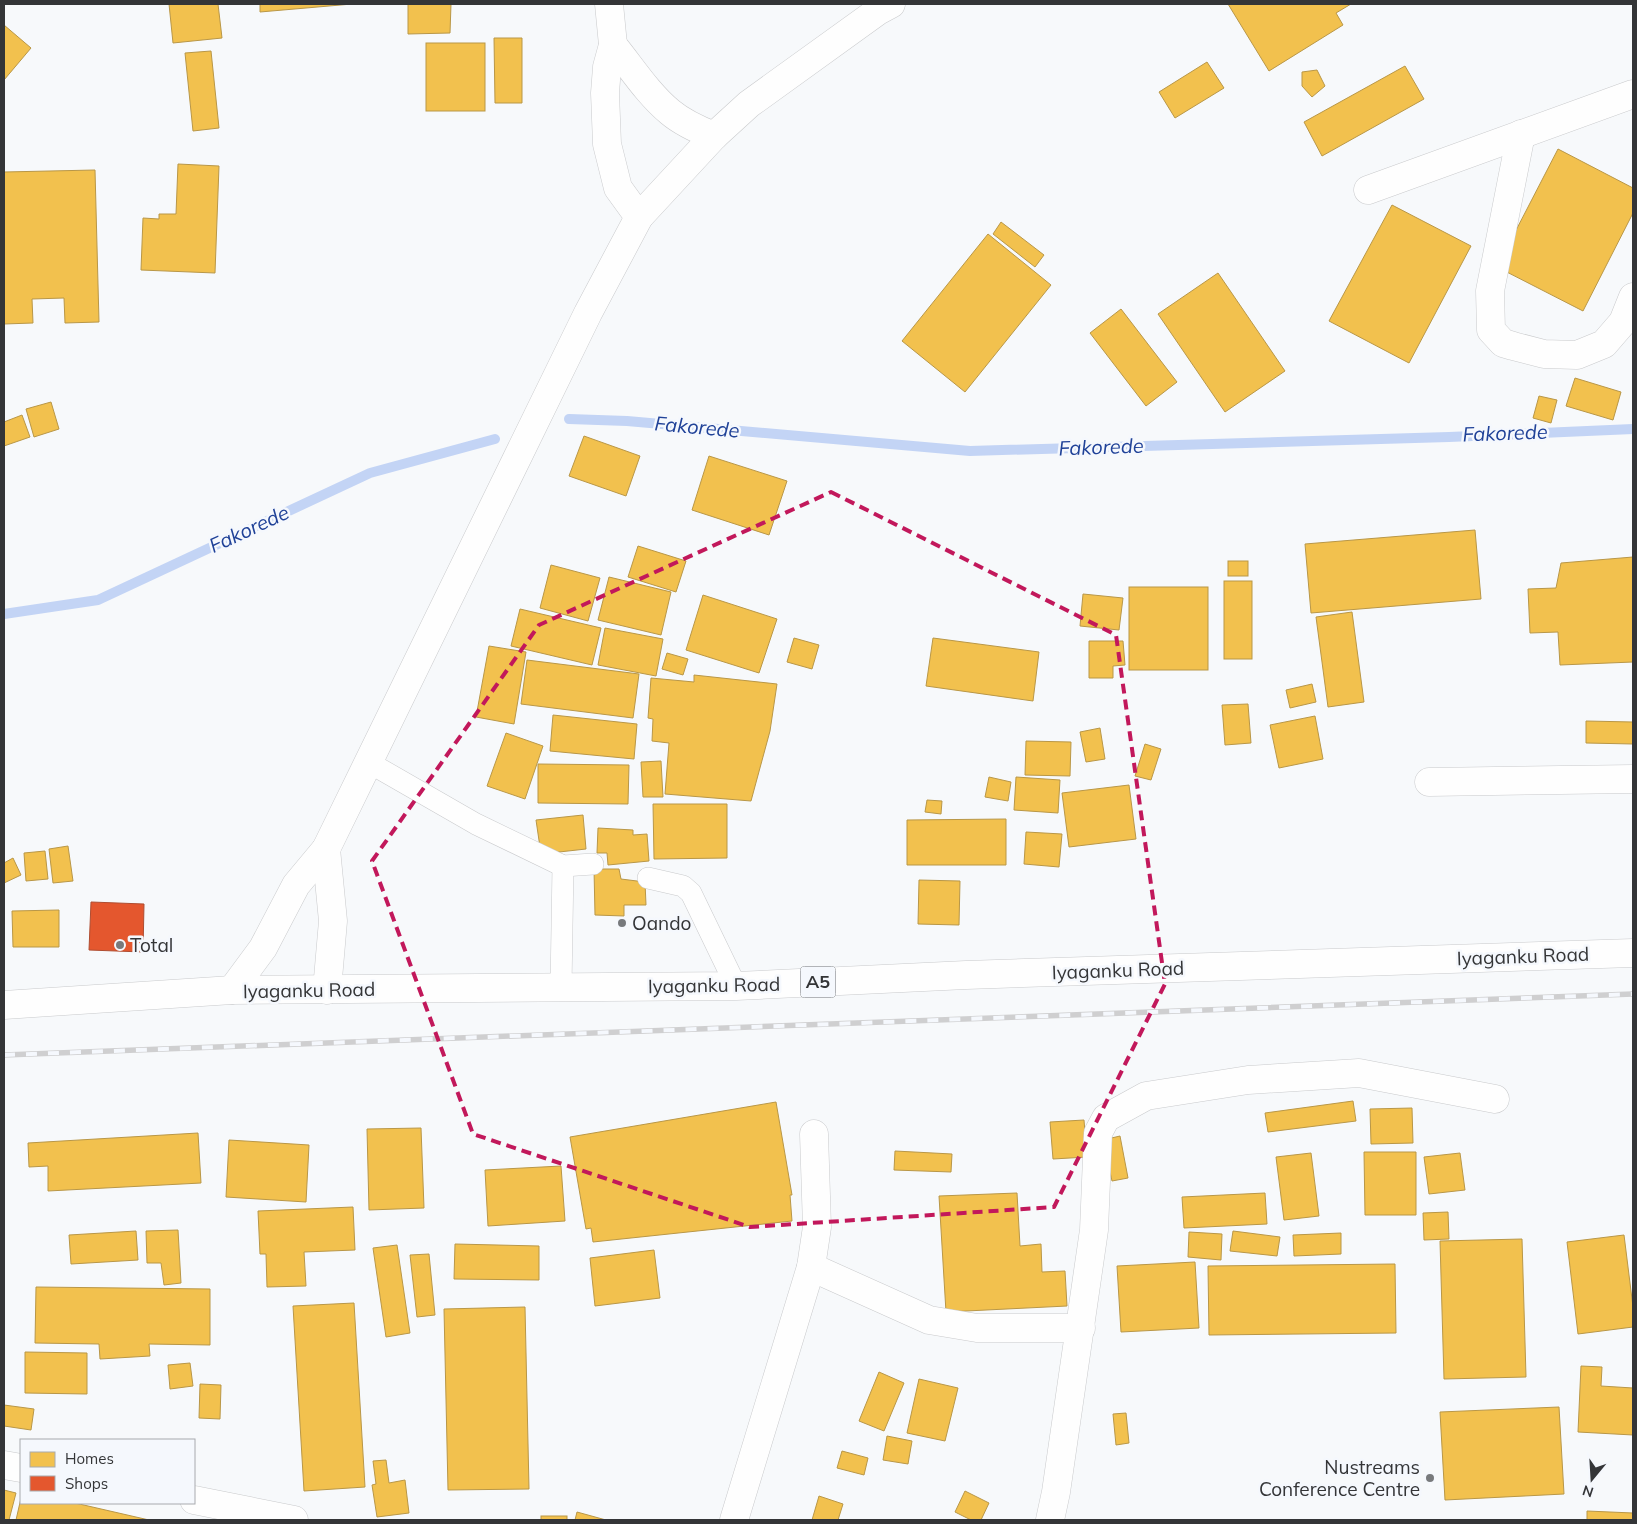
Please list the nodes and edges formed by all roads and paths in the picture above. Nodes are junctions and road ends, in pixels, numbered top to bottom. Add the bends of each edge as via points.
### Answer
1 (609, 4) edge
2 (891, 4) edge
3 (612, 45) junction
4 (1633, 94) edge
5 (1521, 134) junction
6 (714, 136) junction
7 (1368, 190) dead end
8 (639, 217) junction
9 (1633, 296) edge
10 (368, 762) junction
11 (1633, 779) edge
12 (1429, 782) dead end
13 (326, 849) junction
14 (593, 864) dead end
15 (562, 866) junction
16 (648, 878) dead end
17 (1633, 953) edge
18 (736, 986) junction
19 (561, 987) junction
20 (232, 990) junction
21 (327, 990) junction
22 (4, 1005) edge
23 (1495, 1099) dead end
24 (814, 1134) dead end
25 (811, 1267) junction
26 (1081, 1328) junction
27 (4, 1465) edge
28 (20, 1468) edge
29 (207, 1508) edge
30 (294, 1520) edge
31 (734, 1520) edge
32 (1050, 1520) edge

1 - 3 main road
2 - 6 main road via 750,104
3 - 6 main road via 670,112
3 - 8 main road via 605,94 607,144 618,188
4 - 5 main road
5 - 7 main road
5 - 9 main road via 1490,291 1491,330 1503,343 1513,346 1544,354 1578,355 1604,344 1622,322
6 - 8 main road
8 - 10 main road via 588,313
10 - 13 main road
10 - 15 lane via 476,824
11 - 12 main road
13 - 20 main road via 296,885 263,948
13 - 21 main road via 333,921
14 - 15 lane
15 - 19 lane
16 - 18 lane via 683,886 691,893
17 - 18 main road, Iyaganku Road / A5
18 - 19 main road, Iyaganku Road / A5
19 - 21 main road, Iyaganku Road / A5
20 - 21 main road, Iyaganku Road / A5
20 - 22 main road, Iyaganku Road / A5
23 - 26 main road via 1359,1073 1248,1080 1146,1096 1106,1118 1098,1134 1094,1230
24 - 25 main road via 817,1227
25 - 26 main road via 929,1320 977,1328
25 - 31 main road
26 - 32 main road
27 - 28 main road
29 - 30 main road

